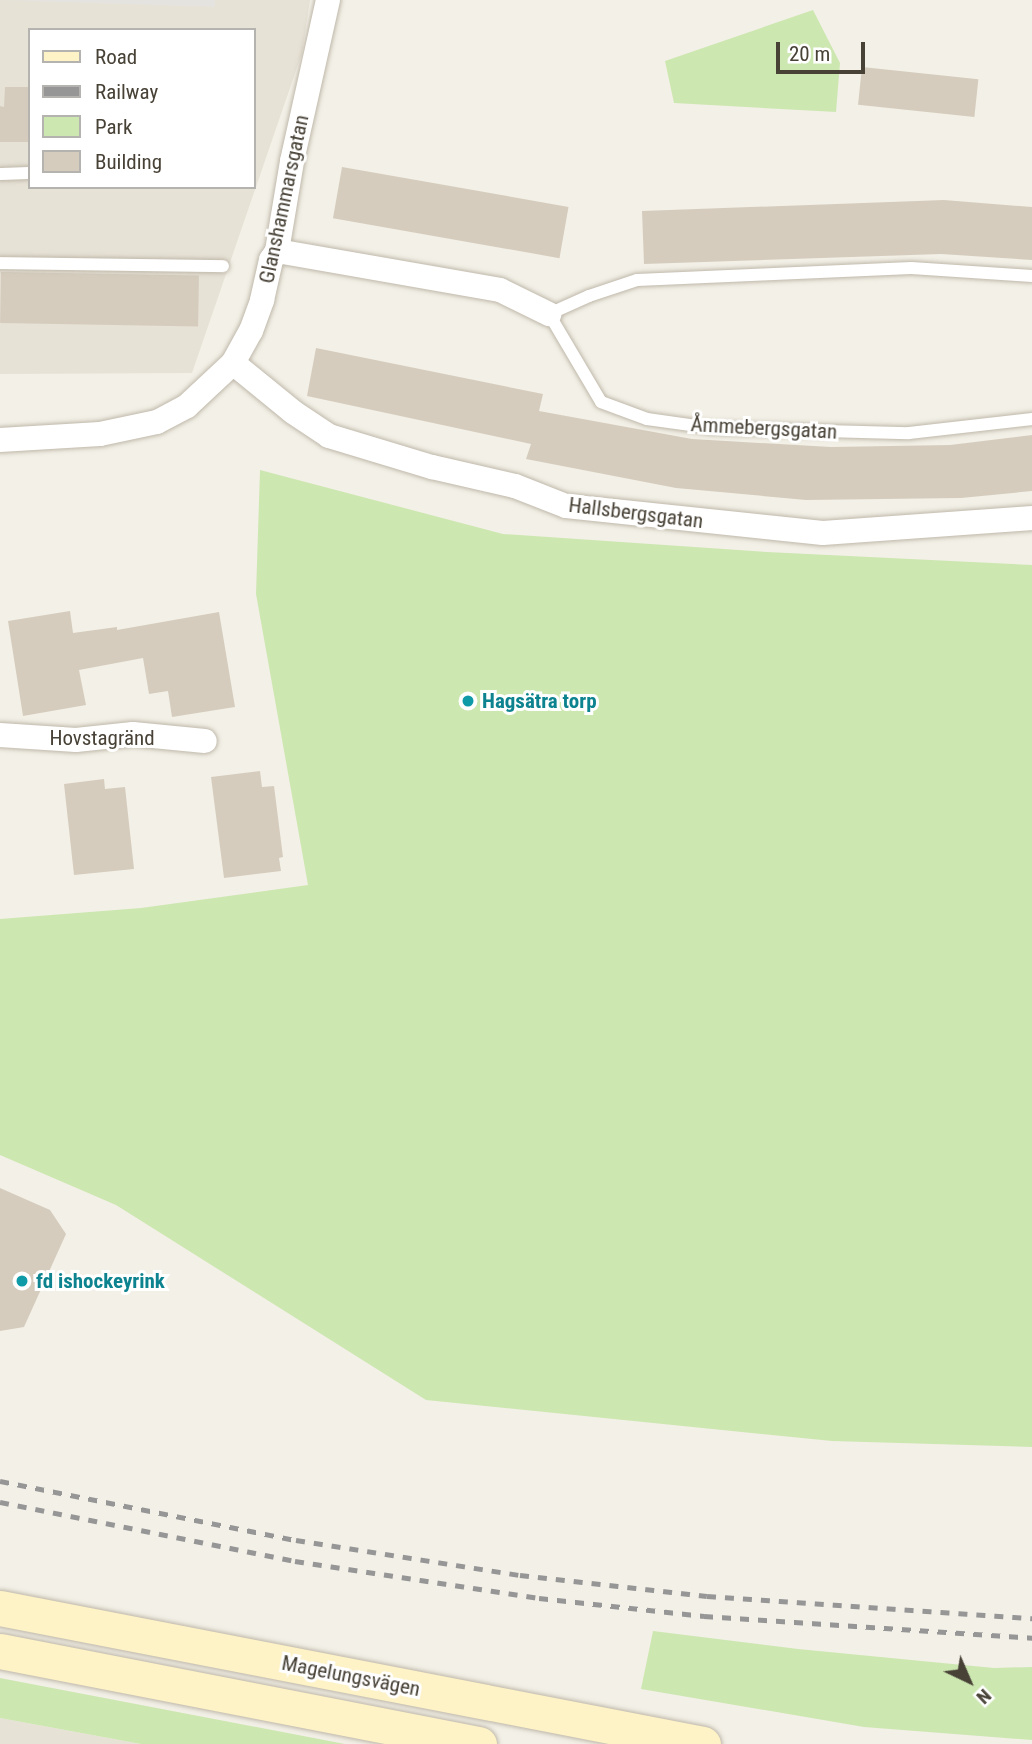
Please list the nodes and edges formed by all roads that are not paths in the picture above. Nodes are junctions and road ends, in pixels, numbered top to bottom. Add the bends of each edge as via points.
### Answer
1 (328, 0) edge
2 (28, 173) edge
3 (0, 174) edge
4 (277, 251) junction
5 (0, 263) edge
6 (223, 266) dead end
7 (1032, 276) edge
8 (549, 314) junction
9 (233, 363) junction
10 (1032, 419) edge
11 (0, 440) edge
12 (1032, 518) edge
13 (0, 735) edge
14 (205, 741) dead end
15 (0, 1608) edge
16 (0, 1651) edge
17 (479, 1744) edge
18 (702, 1744) edge

1 - 4 street, Glanshammarsgatan
2 - 3 lane
4 - 8 street via 500,290
4 - 9 street, Glanshammarsgatan via 251,331
5 - 6 lane
7 - 8 lane via 911,268 637,280
8 - 10 lane, Åmmebergsgatan via 601,402 648,419 712,428 909,433
9 - 11 street, Glanshammarsgatan via 187,406 157,422 51,439
9 - 12 street, Hallsbergsgatan via 329,436 515,486 566,506 823,533
13 - 14 street, Hovstagränd via 76,740 133,734
15 - 18 main road, Magelungsvägen
16 - 17 main road, Magelungsvägen

